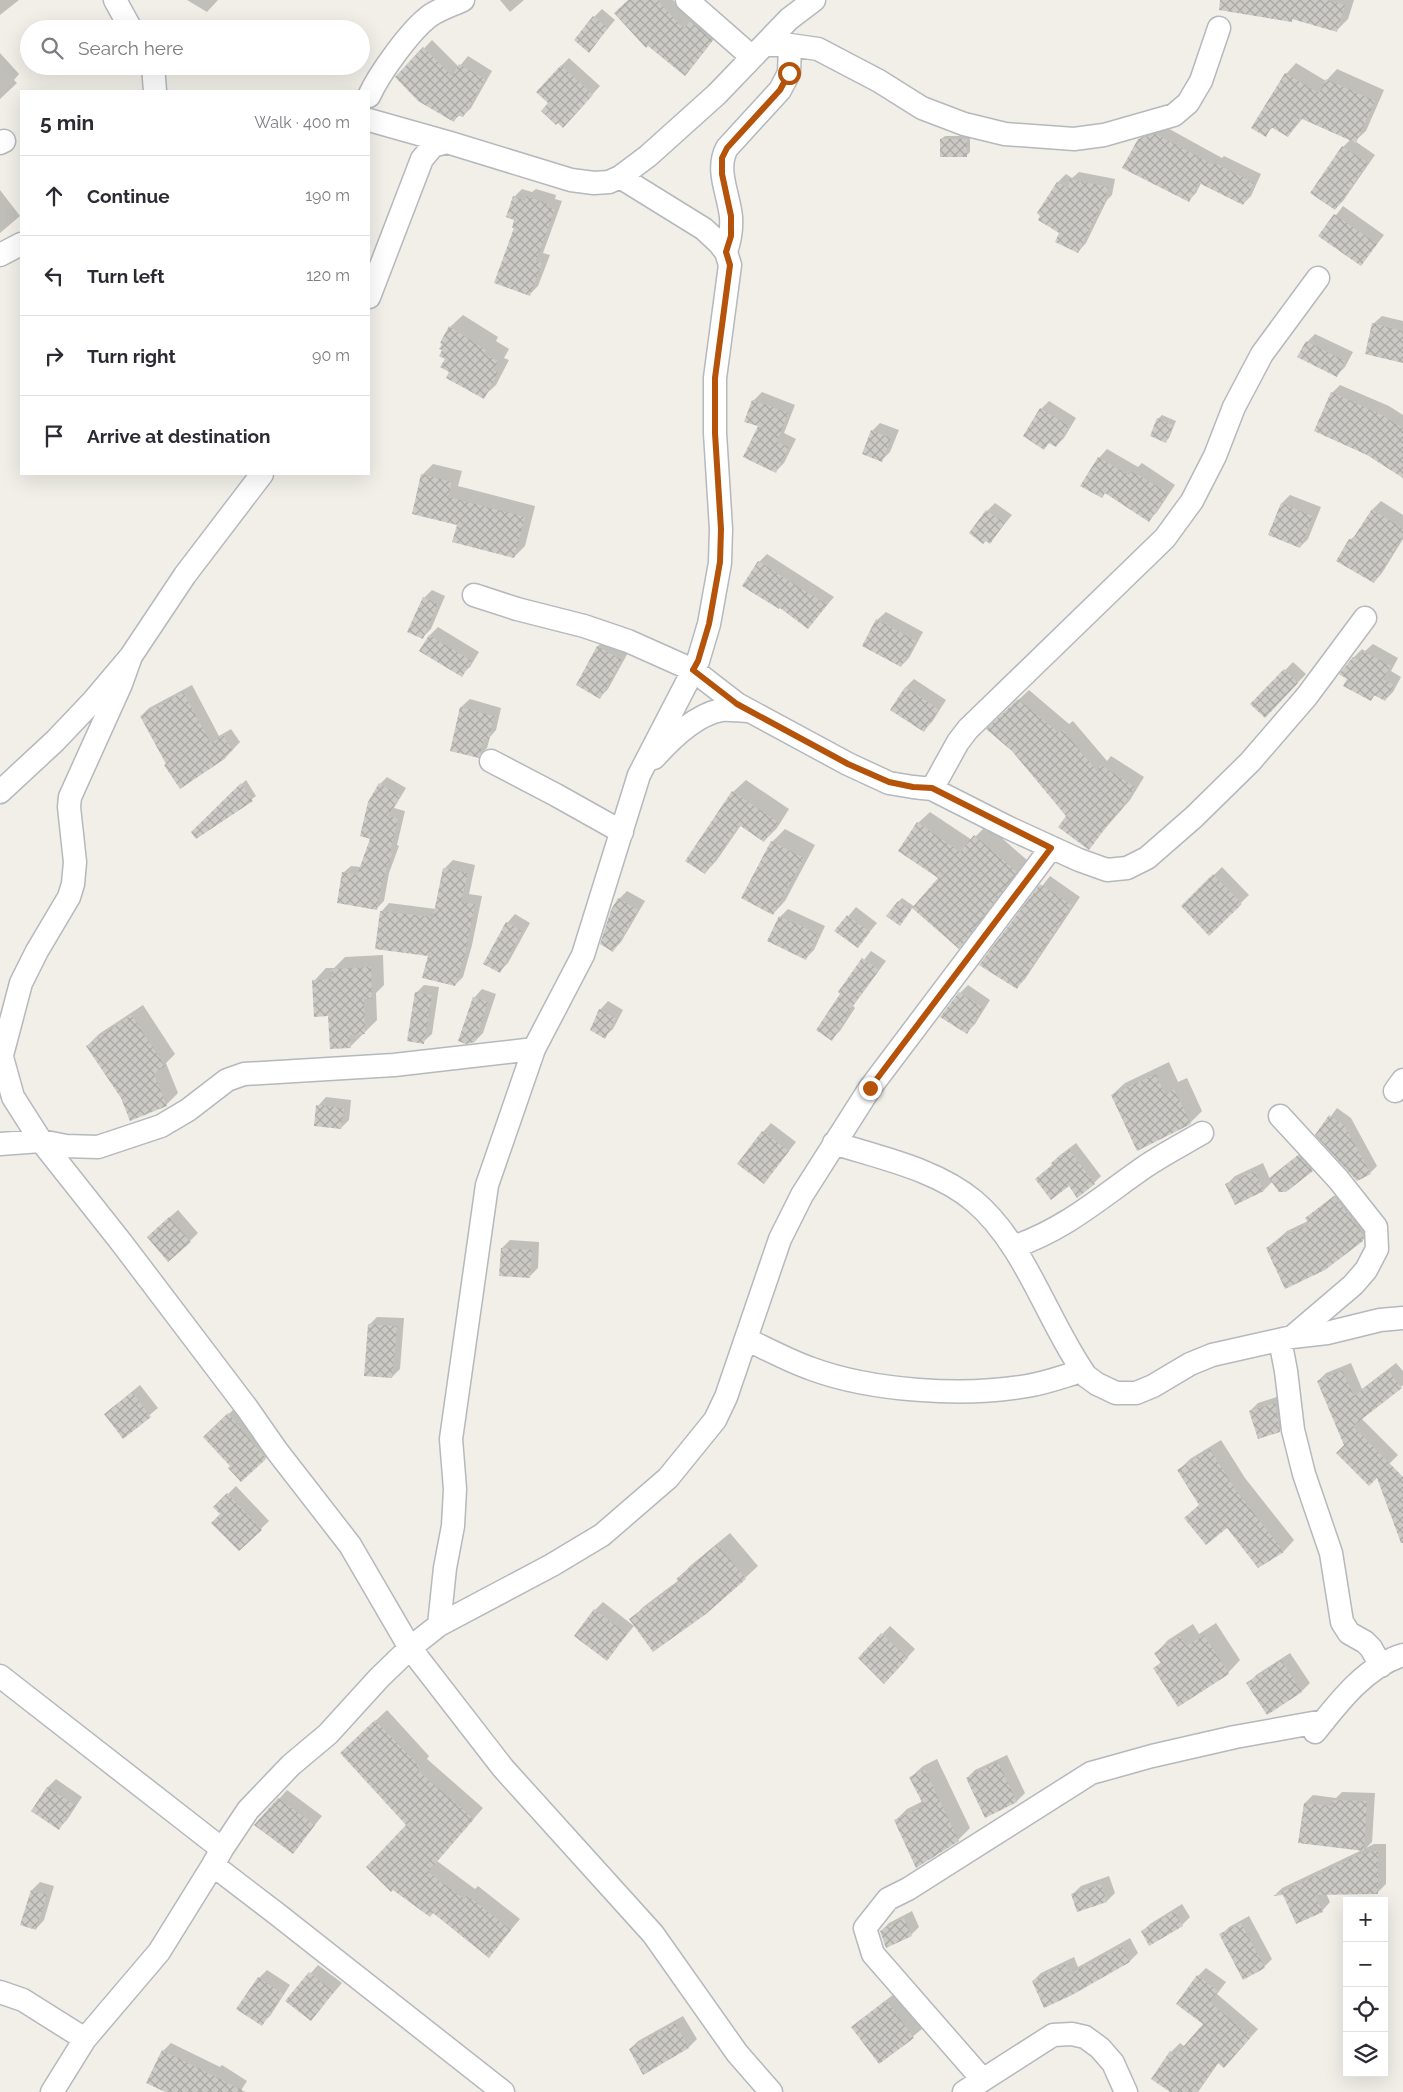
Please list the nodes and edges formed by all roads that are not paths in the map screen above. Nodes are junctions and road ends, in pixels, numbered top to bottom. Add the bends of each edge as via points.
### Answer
1 (115, 0) edge
2 (463, 0) edge
3 (686, 0) edge
4 (814, 0) edge
5 (126, 20) edge
6 (1219, 28) dead end
7 (790, 45) junction
8 (758, 51) junction
9 (154, 75) edge
10 (155, 90) edge
11 (370, 94) edge
12 (370, 120) edge
13 (448, 142) junction
14 (620, 177) junction
15 (20, 244) edge
16 (726, 252) junction
17 (0, 254) edge
18 (1318, 278) dead end
19 (370, 294) edge
20 (261, 475) edge
21 (474, 595) dead end
22 (1365, 618) dead end
23 (131, 656) junction
24 (693, 670) junction
25 (751, 711) junction
26 (490, 761) dead end
27 (639, 776) junction
28 (932, 788) junction
29 (0, 792) edge
30 (622, 832) junction
31 (1051, 848) junction
32 (534, 1049) junction
33 (1, 1053) edge
34 (1280, 1116) dead end
35 (1202, 1132) dead end
36 (41, 1140) junction
37 (834, 1142) junction
38 (0, 1144) edge
39 (1013, 1247) junction
40 (1403, 1318) edge
41 (746, 1339) junction
42 (1286, 1339) junction
43 (1082, 1371) junction
44 (439, 1625) junction
45 (410, 1648) junction
46 (1403, 1655) edge
47 (1381, 1666) junction
48 (0, 1676) edge
49 (217, 1857) junction
50 (0, 1992) edge
51 (85, 2039) junction
52 (983, 2080) junction
53 (52, 2092) edge
54 (503, 2092) edge
55 (771, 2092) edge
56 (964, 2092) edge
57 (1126, 2092) edge

1 - 5 street
2 - 11 street via 424,22 376,80
3 - 8 street
4 - 8 street via 789,19
6 - 7 street via 1201,81 1188,103 1174,115 1104,135 1074,139 1005,134 964,124 922,108 818,49
7 - 8 street
7 - 16 street via 789,73 780,90 727,148 722,158 731,216 731,236
8 - 14 street via 717,94
9 - 10 street
12 - 13 street
13 - 14 street via 571,180 594,183
13 - 19 street via 433,146 422,159
14 - 16 street via 704,228
15 - 17 street
16 - 24 street via 730,265 715,378 720,562 709,624
18 - 28 street via 1262,354 1192,500 1165,538 968,729
20 - 23 street via 185,575
21 - 24 street via 597,630
22 - 31 street via 1307,696 1250,762 1147,858 1127,868 1107,870
23 - 29 street via 55,742
23 - 33 street via 70,797 75,862 69,897 21,983
24 - 25 street
24 - 27 street
25 - 27 street via 721,710 703,717 664,747
25 - 28 street via 848,764 889,782
26 - 30 street
27 - 30 street
28 - 31 street
30 - 32 street via 583,955
31 - 37 street via 870,1088
32 - 36 street via 394,1065 244,1074 228,1080 161,1126 133,1136 98,1147 66,1146
32 - 44 street via 487,1185 451,1439 455,1489 453,1526
33 - 36 street via 13,1097
34 - 42 street via 1338,1179 1376,1227 1377,1249 1354,1285
35 - 39 street via 1147,1165 1057,1228
36 - 38 street
36 - 45 street via 350,1545
37 - 39 street via 920,1171 948,1185 972,1200 995,1221
37 - 41 street via 780,1240
39 - 43 street
40 - 42 street
41 - 43 street via 812,1369 845,1379 938,1392 979,1392 1028,1386
41 - 44 street via 715,1420 668,1478 602,1535
42 - 43 street via 1212,1355 1136,1393 1116,1393 1097,1384
42 - 47 street via 1293,1430 1331,1553 1342,1622 1349,1632 1371,1648
44 - 45 street
45 - 49 street via 328,1734 291,1765 248,1810
45 - 55 street via 503,1768 652,1934 737,2053
46 - 47 street
47 - 52 street via 1343,1698 1318,1728 1235,1737 1091,1773 908,1890 888,1899 865,1928 873,1954
48 - 49 street
49 - 51 street via 159,1952
49 - 54 street via 285,1920
50 - 51 street via 23,2000
51 - 53 street
52 - 56 street
52 - 57 street via 1053,2035 1072,2034 1100,2048 1113,2063

